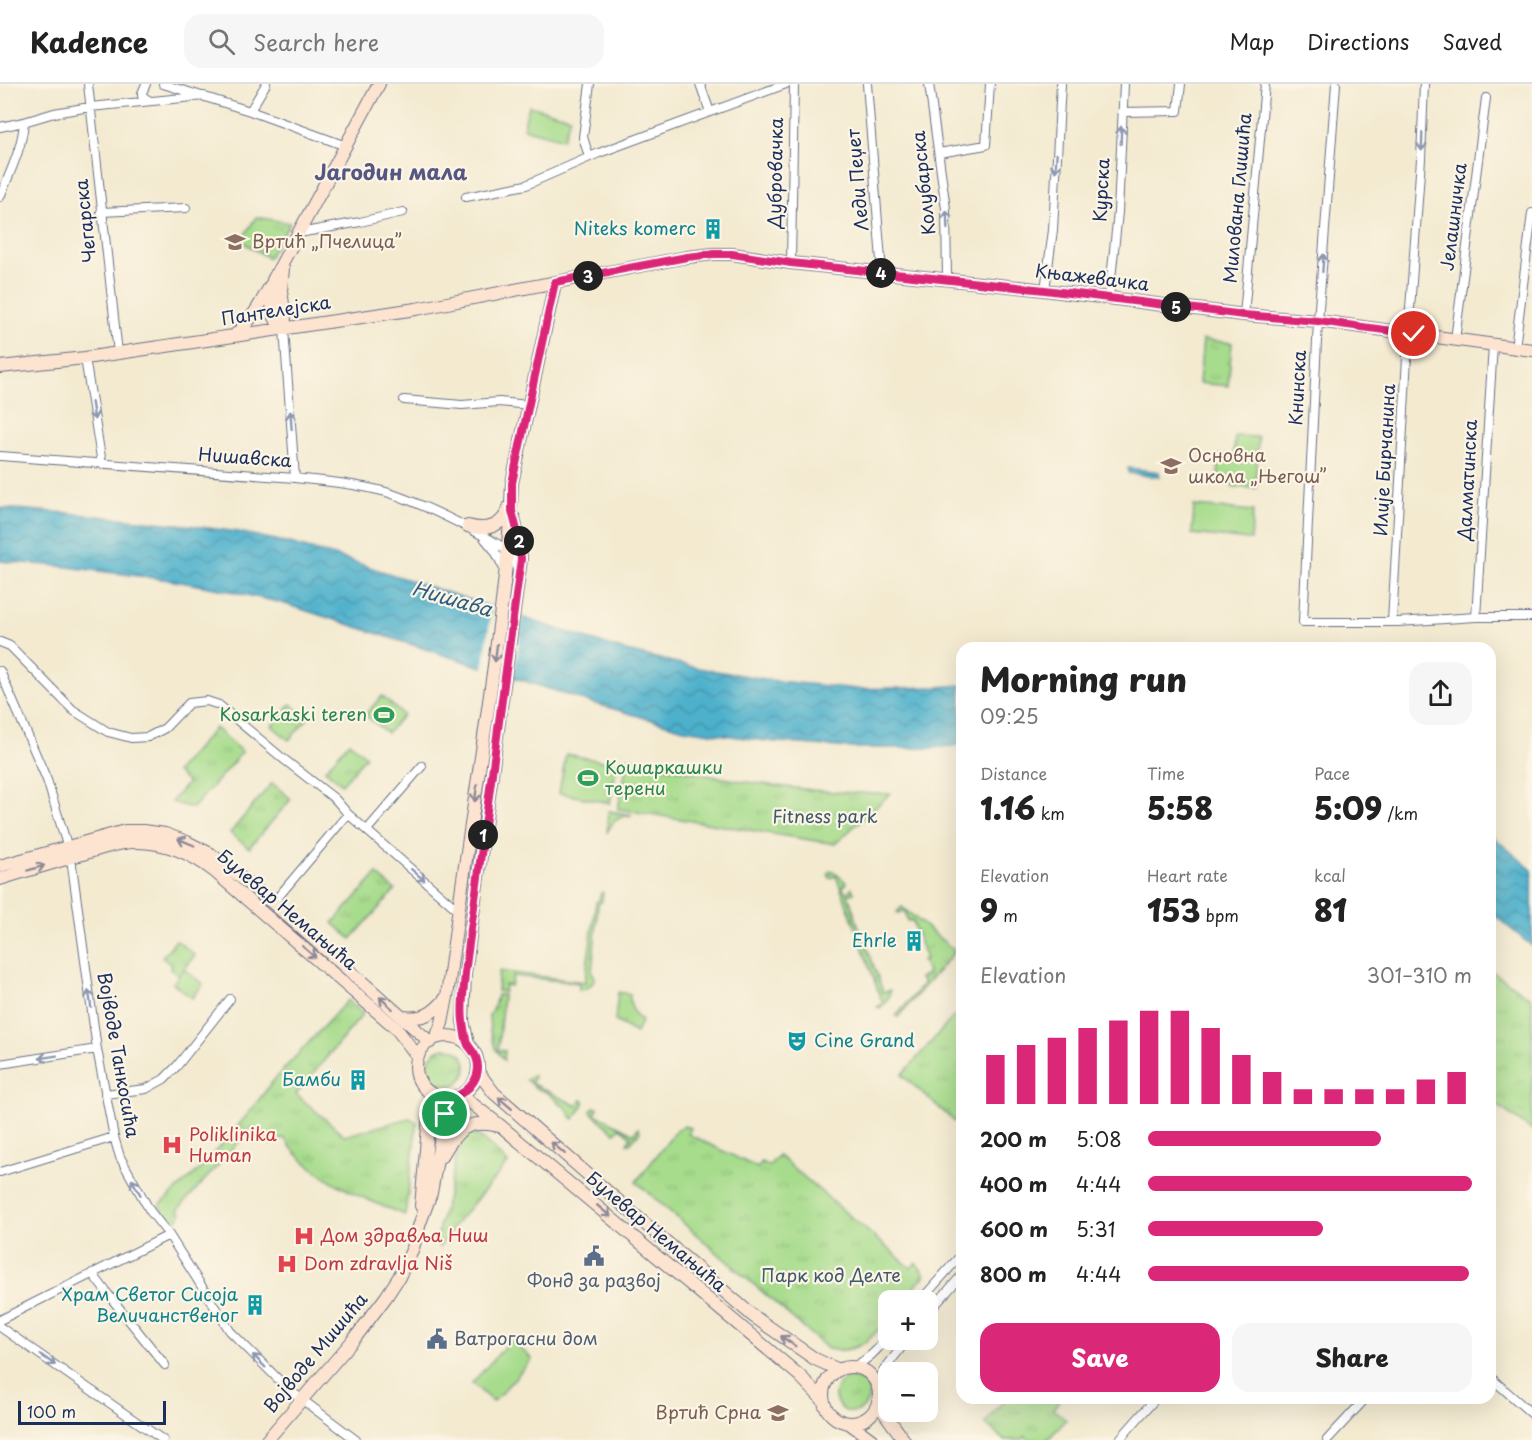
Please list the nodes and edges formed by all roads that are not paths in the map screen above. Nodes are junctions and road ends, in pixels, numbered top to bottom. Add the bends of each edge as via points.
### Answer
1 (88, 84) edge
2 (163, 84) edge
3 (266, 84) edge
4 (379, 84) edge
5 (590, 84) edge
6 (700, 84) edge
7 (786, 84) edge
8 (794, 84) edge
9 (867, 84) edge
10 (929, 84) edge
11 (990, 84) edge
12 (1061, 84) edge
13 (1124, 84) edge
14 (1181, 84) edge
15 (1265, 84) edge
16 (1336, 84) edge
17 (1424, 84) edge
18 (147, 85) edge
19 (204, 96) junction
20 (1485, 98) dead end
21 (150, 101) junction
22 (90, 107) junction
23 (250, 111) junction
24 (710, 112) junction
25 (1122, 112) junction
26 (24, 122) junction
27 (0, 127) edge
28 (346, 146) junction
29 (939, 153) junction
30 (589, 157) junction
31 (0, 197) edge
32 (466, 197) dead end
33 (186, 208) dead end
34 (101, 212) junction
35 (403, 212) dead end
36 (1532, 213) edge
37 (299, 233) junction
38 (285, 257) junction
39 (791, 263) junction
40 (882, 273) junction
41 (947, 279) junction
42 (273, 280) junction
43 (555, 282) junction
44 (1045, 290) junction
45 (1109, 298) junction
46 (1244, 315) junction
47 (1318, 321) junction
48 (284, 329) junction
49 (1408, 333) junction
50 (234, 336) junction
51 (1455, 340) junction
52 (1493, 345) junction
53 (1515, 348) junction
54 (1532, 350) edge
55 (118, 353) junction
56 (85, 358) junction
57 (0, 367) edge
58 (404, 400) dead end
59 (529, 405) junction
60 (0, 456) edge
61 (102, 464) junction
62 (295, 478) junction
63 (512, 506) junction
64 (473, 530) junction
65 (507, 551) junction
66 (506, 573) junction
67 (519, 576) junction
68 (1476, 617) junction
69 (1532, 617) edge
70 (1392, 622) junction
71 (0, 642) edge
72 (0, 671) edge
73 (494, 713) junction
74 (422, 766) dead end
75 (348, 814) junction
76 (367, 830) junction
77 (70, 852) junction
78 (0, 866) edge
79 (0, 879) edge
80 (273, 903) junction
81 (459, 911) junction
82 (447, 998) junction
83 (230, 999) dead end
84 (402, 1017) junction
85 (433, 1040) junction
86 (468, 1044) junction
87 (97, 1049) junction
88 (418, 1057) junction
89 (0, 1065) edge
90 (478, 1072) junction
91 (431, 1093) junction
92 (105, 1094) junction
93 (457, 1096) junction
94 (502, 1126) junction
95 (114, 1137) junction
96 (437, 1164) junction
97 (1, 1170) edge
98 (420, 1222) junction
99 (169, 1235) junction
100 (956, 1261) edge
101 (92, 1273) junction
102 (956, 1282) edge
103 (930, 1290) edge
104 (938, 1302) edge
105 (0, 1320) edge
106 (0, 1327) edge
107 (878, 1348) edge
108 (899, 1350) edge
109 (890, 1362) edge
110 (165, 1365) dead end
111 (853, 1367) junction
112 (839, 1370) junction
113 (1496, 1382) edge
114 (878, 1386) edge
115 (878, 1399) edge
116 (303, 1400) junction
117 (824, 1401) junction
118 (1151, 1404) edge
119 (1360, 1404) edge
120 (1532, 1414) edge
121 (893, 1422) edge
122 (849, 1423) junction
123 (1329, 1438) edge
124 (163, 1440) edge
125 (267, 1440) edge
126 (356, 1440) edge
127 (872, 1440) edge
128 (904, 1440) edge
129 (1119, 1440) edge

1 - 22 street, Чегарска
2 - 19 street
3 - 23 street
4 - 28 street
5 - 30 street via 583,137
6 - 24 street
7 - 24 street
8 - 39 street, Дубровачка
9 - 40 street, Леди Пеџет
10 - 29 street, Колубарска
11 - 29 street via 986,145
12 -> 44 street via 1053,230
13 - 25 street, Курска
14 - 25 street via 1178,111
15 - 46 street, Милована Глишића
47 -> 16 street, Книнска
17 -> 49 street, Илије Бирчанина
18 - 21 street via 142,96
19 - 21 street
19 - 23 street
20 - 51 street, Јелашничка
21 - 22 street
22 - 26 street
22 - 34 street, Чегарска
23 - 28 street
24 - 30 street
45 -> 25 street, Курска
26 - 27 street
26 - 31 street via 18,153
28 - 37 street
41 -> 29 street, Колубарска via 946,209
30 - 32 street via 526,185
33 - 34 street
34 - 55 street, Чегарска
35 - 37 street
36 - 53 street
37 - 38 street
38 - 42 street
38 - 48 street via 281,285
39 - 40 street, Књажевачка
39 - 43 street, Пантелејска via 732,254 701,255
40 - 41 street, Књажевачка
41 - 44 street, Књажевачка
42 - 48 street via 272,305 279,326
42 - 50 street via 255,314
43 - 48 street, Пантелејска
43 - 59 street
44 - 45 street, Књажевачка
45 - 46 street, Књажевачка
46 - 47 street, Књажевачка
47 - 49 street, Књажевачка
47 - 70 street, Книнска via 1303,622
48 - 50 street, Пантелејска
62 -> 48 street
49 - 51 street, Књажевачка
49 - 70 street, Илије Бирчанина
50 - 55 street, Пантелејска
51 - 52 street, Књажевачка
52 - 53 street, Књажевачка
52 - 68 street, Далматинска
53 - 54 street, Књажевачка
55 - 56 street, Пантелејска
56 - 57 street, Пантелејска
56 -> 61 street
58 - 59 street
59 - 63 street via 513,477
60 - 61 street, Нишавска
61 - 62 street, Нишавска
62 - 64 street, Нишавска via 386,492
63 - 64 street via 505,526 499,531 488,535
63 - 65 street
63 - 67 street via 520,545
64 - 65 street, Нишавска
64 - 66 street via 489,543
65 - 66 street
65 - 67 street
66 -> 73 street
67 - 73 street
68 - 69 street
68 - 70 street
71 - 75 street via 10,646 73,710 108,732 130,738 148,737 165,728 189,703 207,700 219,705
72 - 77 street, Војводе Танкосића via 47,780
73 -> 81 street
73 - 86 street via 465,973 463,1011
74 - 76 street
75 - 76 street
75 - 80 street
76 -> 81 street
77 - 78 street
79 -> 77 street
80 -> 77 street, Булевар Немањића via 212,855 165,834 125,831
87 -> 77 street, Војводе Танкосића
77 -> 88 street, Булевар Немањића via 132,842 166,846 189,854 396,1028
84 -> 80 street, Булевар Немањића
81 - 82 street
82 - 84 street via 429,1014
82 - 85 street via 442,1023
83 - 92 street via 164,1079 146,1089
84 - 85 street, Булевар Немањића
85 - 86 street via 450,1036
85 - 88 street
86 - 90 street via 477,1059
87 -> 89 street
87 - 92 street, Војводе Танкосића
88 - 91 street via 419,1080
90 - 93 street via 469,1089
112 -> 90 street, Булевар Немањића via 815,1359 753,1316 494,1093
91 - 93 street
91 - 98 street, Војводе Мишића
92 - 95 street, Војводе Танкосића
93 - 94 street, Булевар Немањића
93 - 96 street, Војводе Мишића via 445,1114
94 - 96 street via 471,1124 461,1129
94 -> 117 street, Булевар Немањића
95 - 97 street
99 -> 95 street, Војводе Танкосића via 136,1187
96 - 98 street, Војводе Мишића
98 - 116 street, Војводе Мишића via 413,1248 386,1297
99 - 101 street
116 -> 99 street, Војводе Танкосића via 230,1331
100 - 103 street
101 - 105 street
101 - 110 street
102 - 104 street
106 -> 124 street
107 - 111 street
108 - 109 street
111 - 112 street
111 - 114 street via 868,1372
112 - 117 street via 827,1379
113 - 120 street
115 - 122 street via 870,1416
116 - 125 street, Војводе Мишића
116 - 126 street, Војводе Танкосића
117 - 122 street via 833,1416
118 - 129 street
119 - 123 street
121 - 128 street
122 - 127 street

